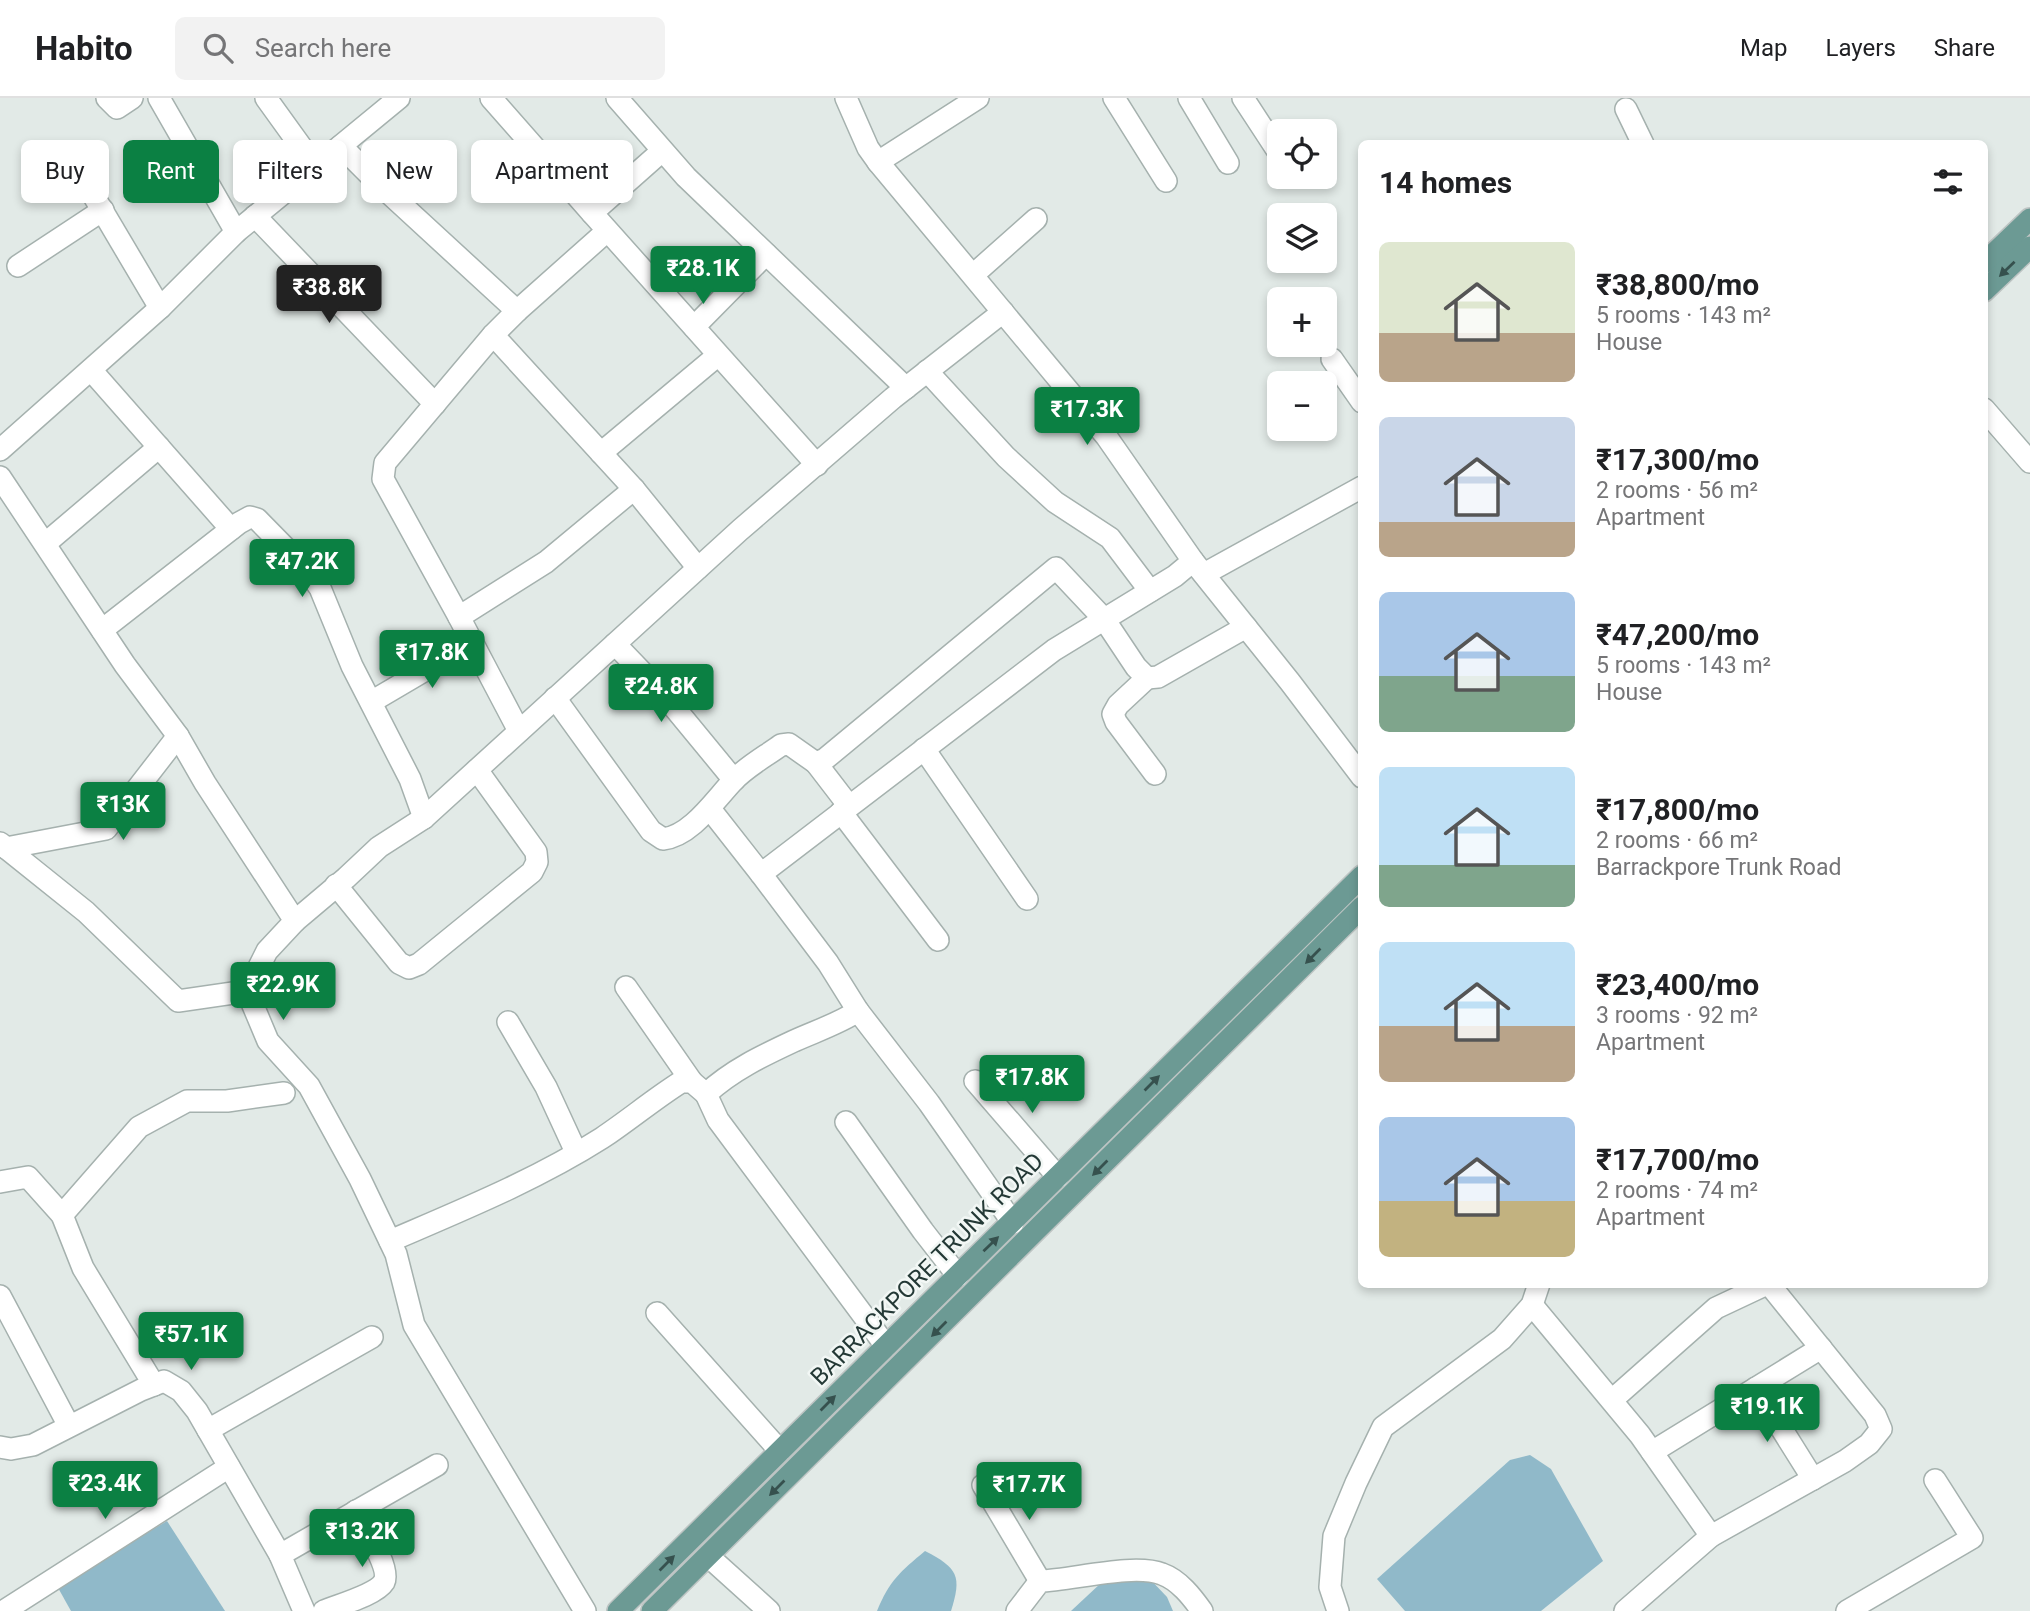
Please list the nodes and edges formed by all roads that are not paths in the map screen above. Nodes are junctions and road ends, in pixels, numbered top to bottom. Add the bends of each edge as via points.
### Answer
1 (107, 98) edge
2 (132, 98) edge
3 (159, 98) edge
4 (266, 98) edge
5 (399, 98) edge
6 (491, 98) edge
7 (617, 98) edge
8 (846, 98) edge
9 (978, 98) edge
10 (1114, 98) edge
11 (1189, 98) edge
12 (1243, 98) edge
13 (1626, 109) dead end
14 (1267, 135) edge
15 (296, 140) edge
16 (1641, 140) edge
17 (347, 141) edge
18 (347, 152) edge
19 (662, 152) junction
20 (878, 162) junction
21 (1228, 163) dead end
22 (1166, 181) dead end
23 (99, 203) edge
24 (271, 203) edge
25 (103, 210) junction
26 (592, 213) junction
27 (255, 216) junction
28 (1036, 219) dead end
29 (2030, 219) edge
30 (607, 231) junction
31 (236, 232) junction
32 (2030, 247) edge
33 (765, 254) junction
34 (1988, 259) edge
35 (19, 267) dead end
36 (974, 275) junction
37 (1988, 287) edge
38 (160, 308) junction
39 (517, 311) junction
40 (1003, 312) junction
41 (694, 327) junction
42 (493, 335) junction
43 (717, 356) junction
44 (1332, 359) dead end
45 (91, 370) junction
46 (927, 372) junction
47 (906, 388) junction
48 (1358, 396) edge
49 (435, 404) junction
50 (1988, 414) edge
51 (159, 447) junction
52 (0, 450) edge
53 (601, 453) junction
54 (2030, 462) edge
55 (817, 465) junction
56 (0, 477) edge
57 (634, 489) junction
58 (1358, 489) edge
59 (231, 529) junction
60 (46, 543) junction
61 (1198, 567) junction
62 (698, 568) junction
63 (1150, 591) junction
64 (459, 617) junction
65 (1104, 619) junction
66 (1246, 626) junction
67 (102, 629) junction
68 (473, 642) junction
69 (615, 644) junction
70 (1147, 678) junction
71 (555, 698) junction
72 (371, 702) junction
73 (519, 731) junction
74 (178, 736) junction
75 (924, 749) junction
76 (816, 763) junction
77 (477, 769) junction
78 (1358, 772) edge
79 (1155, 774) dead end
80 (734, 780) junction
81 (710, 809) junction
82 (845, 809) junction
83 (424, 818) junction
84 (3, 846) edge
85 (761, 874) junction
86 (1358, 880) edge
87 (336, 885) junction
88 (1027, 899) dead end
89 (1358, 911) edge
90 (295, 921) junction
91 (937, 940) dead end
92 (626, 987) dead end
93 (247, 991) junction
94 (858, 1011) junction
95 (508, 1023) dead end
96 (975, 1081) dead end
97 (699, 1088) junction
98 (284, 1093) dead end
99 (846, 1122) dead end
100 (576, 1152) junction
101 (1058, 1177) junction
102 (0, 1182) edge
103 (62, 1215) junction
104 (1013, 1223) junction
105 (390, 1241) junction
106 (958, 1276) junction
107 (1759, 1288) edge
108 (1771, 1288) edge
109 (1539, 1292) edge
110 (0, 1296) edge
111 (657, 1313) dead end
112 (372, 1337) dead end
113 (887, 1346) junction
114 (1821, 1348) junction
115 (154, 1385) junction
116 (1756, 1388) junction
117 (1612, 1400) junction
118 (69, 1426) junction
119 (208, 1430) junction
120 (0, 1447) edge
121 (780, 1451) junction
122 (1652, 1452) junction
123 (437, 1465) dead end
124 (229, 1467) junction
125 (1813, 1479) junction
126 (1935, 1480) dead end
127 (983, 1485) dead end
128 (356, 1511) junction
129 (1711, 1536) junction
130 (280, 1555) junction
131 (708, 1556) junction
132 (1040, 1581) junction
133 (582, 1610) edge
134 (4, 1611) edge
135 (303, 1611) edge
136 (324, 1611) edge
137 (618, 1611) edge
138 (652, 1611) edge
139 (769, 1611) edge
140 (1017, 1611) edge
141 (1202, 1611) edge
142 (1338, 1611) edge
143 (1625, 1611) edge
144 (1847, 1611) edge

1 - 2 street via 117,108
3 - 31 street
4 - 15 street
5 - 17 street
6 - 26 street
7 - 19 street
8 - 20 street via 867,148
9 - 20 street
10 - 22 street
11 - 21 street
12 - 14 street
13 - 16 street
18 - 39 street
19 - 26 street
19 - 33 street
20 - 36 street
23 - 25 street
24 - 27 street
25 - 35 street
25 - 38 street
26 - 30 street
27 - 31 street
27 - 49 street
28 - 36 street
29 - 34 main road
30 - 39 street
30 - 41 street
31 - 38 street
32 -> 37 main road
33 - 41 street
33 - 47 street
36 - 40 street
38 - 45 street
39 - 42 street
40 - 46 street
40 - 61 street via 1106,436
41 - 43 street
42 - 49 street
42 - 53 street
43 - 53 street
43 - 55 street
44 - 48 street
45 - 51 street
45 - 52 street
46 - 47 street
46 - 63 street via 1055,502 1110,538
47 - 55 street
49 - 64 street via 385,463 382,474
50 - 54 street
51 - 59 street
51 - 60 street
53 - 57 street
55 - 62 street
56 - 60 street
57 - 62 street
57 - 64 street via 546,562
58 - 61 street
59 - 67 street
59 - 72 street via 250,517 257,519 307,570 320,588
60 - 67 street
61 - 63 street
61 - 66 street
62 - 69 street
63 - 65 street
64 - 68 street
65 - 70 street
65 - 75 street via 1054,650
65 - 76 street via 1056,568
66 - 70 street via 1158,677
66 - 78 street
67 - 74 street
68 - 72 street
68 - 73 street
69 - 71 street
69 - 80 street
70 - 79 street via 1113,713
71 - 73 street
71 - 81 street via 651,831 663,839 673,838
72 - 83 street
73 - 77 street
74 - 84 street via 106,830
74 - 90 street
75 - 82 street
75 - 88 street
76 - 80 street via 789,744 781,745
76 - 82 street
77 - 83 street
77 - 87 street via 536,852 532,872 409,968 399,963
80 - 81 street
81 - 85 street
82 - 85 street
82 - 91 street
83 - 87 street via 379,847
84 - 93 street via 86,912 178,1001
85 - 94 street
101 -> 86 main road, BARRACKPORE TRUNK ROAD
87 - 90 street
89 -> 131 main road, BARRACKPORE TRUNK ROAD
90 - 93 street via 267,951
92 - 97 street
93 - 105 street via 268,1041 309,1086
94 - 97 street
94 - 104 street
95 - 100 street via 546,1087
96 - 101 street
97 - 100 street via 681,1082
97 - 113 street
98 - 103 street via 187,1101 139,1127
99 - 106 street
100 - 105 street via 486,1199
101 - 104 main road, BARRACKPORE TRUNK ROAD
102 - 103 street via 28,1177
103 - 115 street via 83,1268
106 -> 104 main road, BARRACKPORE TRUNK ROAD
105 - 133 street via 414,1325
106 - 113 main road, BARRACKPORE TRUNK ROAD
107 - 117 street via 1716,1308
108 - 114 street
109 - 117 street
109 - 142 street via 1502,1339 1383,1427 1334,1536 1330,1587
110 - 118 street
111 - 121 street
112 - 119 street
121 -> 113 main road, BARRACKPORE TRUNK ROAD
114 - 116 street
114 - 125 street via 1875,1415 1881,1429 1869,1444
115 - 118 street
115 - 119 street via 164,1381 181,1391
116 - 122 street
116 - 125 street
117 - 122 street
118 - 120 street via 33,1445 10,1450
119 - 124 street
137 -> 121 main road, BARRACKPORE TRUNK ROAD
122 - 129 street
123 - 128 street
124 - 130 street
124 - 134 street
125 - 129 street
126 - 144 street via 1972,1538
127 - 132 street
128 - 130 street
128 - 136 street via 386,1569 384,1581 374,1591
129 - 143 street
130 - 135 street
131 - 138 main road, BARRACKPORE TRUNK ROAD
131 - 139 street
132 - 140 street
132 - 141 street via 1139,1570 1162,1574 1188,1592

